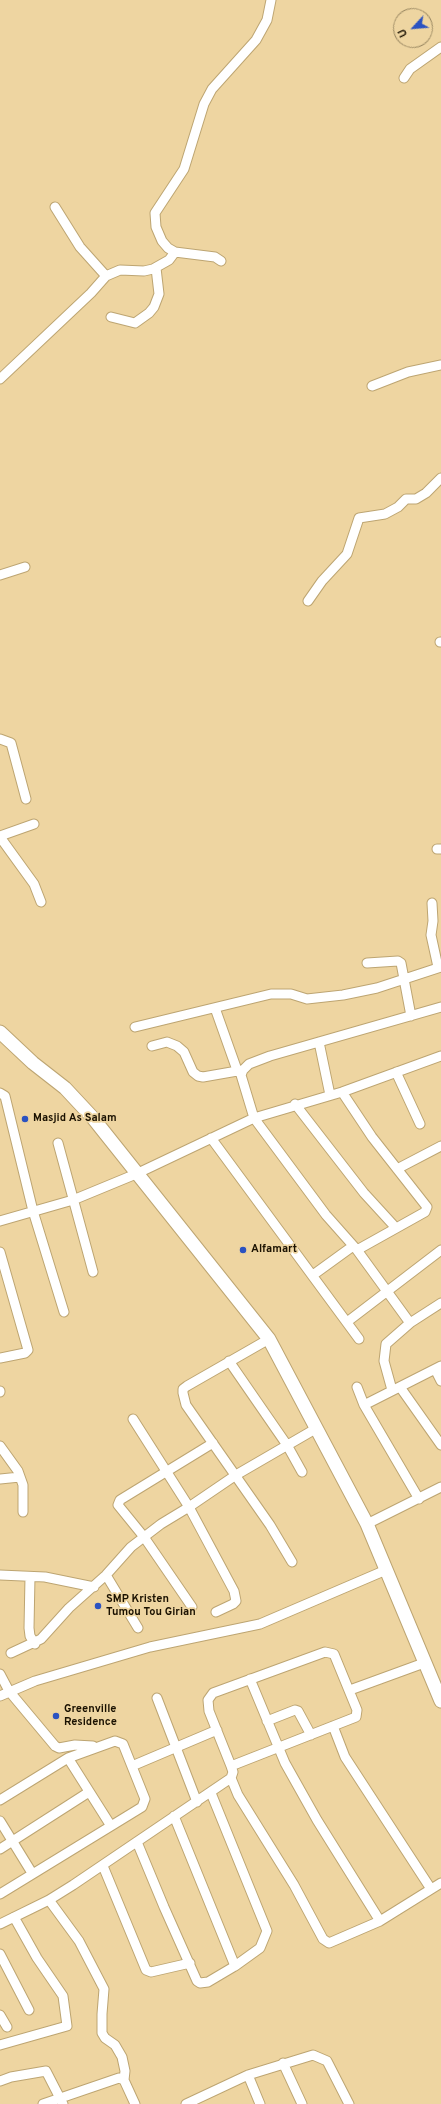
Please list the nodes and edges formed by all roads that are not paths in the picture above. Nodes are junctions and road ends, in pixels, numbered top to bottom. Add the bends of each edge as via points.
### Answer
1 (271, 0) edge
2 (441, 47) edge
3 (404, 78) dead end
4 (55, 207) dead end
5 (174, 252) junction
6 (221, 261) dead end
7 (156, 268) junction
8 (106, 276) junction
9 (111, 317) dead end
10 (441, 365) edge
11 (0, 379) edge
12 (372, 386) dead end
13 (441, 478) edge
14 (25, 567) dead end
15 (0, 575) edge
16 (308, 601) dead end
17 (0, 739) edge
18 (26, 799) dead end
19 (34, 824) dead end
20 (0, 837) edge
21 (42, 902) dead end
22 (432, 903) dead end
23 (367, 963) dead end
24 (440, 967) edge
25 (403, 980) junction
26 (441, 1007) edge
27 (215, 1008) junction
28 (411, 1016) junction
29 (135, 1027) dead end
30 (0, 1032) edge
31 (319, 1042) junction
32 (152, 1046) dead end
33 (441, 1056) edge
34 (240, 1070) junction
35 (396, 1072) junction
36 (342, 1092) junction
37 (0, 1093) edge
38 (330, 1095) junction
39 (295, 1104) junction
40 (254, 1118) junction
41 (420, 1124) dead end
42 (211, 1138) junction
43 (58, 1143) dead end
44 (441, 1146) edge
45 (397, 1169) junction
46 (136, 1174) junction
47 (73, 1200) junction
48 (33, 1211) junction
49 (0, 1221) edge
50 (396, 1228) junction
51 (355, 1248) junction
52 (441, 1250) edge
53 (0, 1252) edge
54 (93, 1272) dead end
55 (313, 1275) junction
56 (386, 1290) junction
57 (441, 1303) edge
58 (64, 1312) dead end
59 (347, 1322) junction
60 (410, 1323) junction
61 (269, 1339) junction
62 (359, 1339) dead end
63 (0, 1358) edge
64 (229, 1361) junction
65 (438, 1368) edge
66 (441, 1381) edge
67 (357, 1387) dead end
68 (396, 1388) junction
69 (364, 1405) junction
70 (133, 1419) dead end
71 (317, 1428) junction
72 (213, 1443) junction
73 (287, 1445) junction
74 (441, 1445) edge
75 (0, 1446) edge
76 (165, 1471) junction
77 (302, 1472) dead end
78 (236, 1475) junction
79 (20, 1477) junction
80 (0, 1478) edge
81 (441, 1487) edge
82 (419, 1499) junction
83 (189, 1507) junction
84 (23, 1512) dead end
85 (367, 1524) junction
86 (144, 1537) junction
87 (292, 1562) dead end
88 (386, 1570) junction
89 (0, 1575) edge
90 (30, 1576) junction
91 (106, 1576) junction
92 (94, 1586) junction
93 (192, 1607) dead end
94 (216, 1612) dead end
95 (138, 1628) dead end
96 (34, 1644) junction
97 (11, 1653) dead end
98 (424, 1662) junction
99 (0, 1674) edge
100 (250, 1679) junction
101 (350, 1690) junction
102 (9, 1692) junction
103 (0, 1696) edge
104 (157, 1698) dead end
105 (441, 1700) edge
106 (267, 1721) junction
107 (333, 1726) junction
108 (217, 1730) junction
109 (311, 1735) junction
110 (97, 1746) junction
111 (176, 1747) junction
112 (277, 1748) junction
113 (68, 1758) junction
114 (132, 1766) junction
115 (231, 1766) junction
116 (231, 1778) junction
117 (89, 1792) junction
118 (211, 1793) junction
119 (0, 1800) edge
120 (197, 1802) junction
121 (174, 1816) junction
122 (0, 1821) edge
123 (111, 1826) junction
124 (12, 1841) junction
125 (137, 1842) junction
126 (0, 1849) edge
127 (103, 1866) junction
128 (32, 1873) junction
129 (441, 1883) edge
130 (431, 1889) junction
131 (0, 1894) edge
132 (49, 1900) junction
133 (14, 1917) junction
134 (380, 1921) junction
135 (0, 1924) edge
136 (0, 1954) edge
137 (190, 1964) junction
138 (235, 1966) junction
139 (29, 2010) dead end
140 (0, 2015) edge
141 (7, 2027) dead end
142 (0, 2045) edge
143 (283, 2063) junction
144 (248, 2075) junction
145 (124, 2080) junction
146 (0, 2081) edge
147 (61, 2101) edge
148 (202, 2101) edge
149 (43, 2104) edge
150 (135, 2104) edge
151 (186, 2104) edge
152 (260, 2104) edge
153 (302, 2104) edge
154 (349, 2104) edge

1 - 5 street via 267,20 256,40 212,89 204,104 184,169 155,213 156,227 162,241
2 - 3 street via 410,69
4 - 8 street via 80,247
5 - 6 street via 206,255
5 - 7 street via 169,260
7 - 8 street via 144,271 120,270
7 - 9 street via 159,294 149,314 135,323
8 - 11 street
10 - 12 street via 408,372
13 - 16 street via 426,494 416,499 406,499 385,514 359,518 347,554
14 - 15 street
17 - 18 street via 11,743
19 - 20 street
20 - 21 street via 34,884
22 - 24 street via 431,934
23 - 25 street via 400,962 403,966
24 - 25 street
25 - 27 street via 377,988 317,999 275,994
25 - 28 street
26 - 28 street
27 - 29 street
27 - 34 street
28 - 31 street
30 - 46 street via 65,1088 93,1118
31 - 34 street via 270,1056
31 - 38 street
32 - 34 street via 167,1042 177,1046 198,1076
33 - 35 street
34 - 40 street via 242,1085
35 - 36 street
35 - 41 street
36 - 38 street
36 - 45 street
37 - 48 street via 5,1096
38 - 39 street
39 - 40 street
39 - 50 street via 364,1193
40 - 42 street
40 - 51 street via 326,1215
42 - 46 street
42 - 55 street
43 - 47 street
44 - 45 street
45 - 50 street via 427,1207 425,1212
46 - 47 street
46 - 61 street
47 - 48 street
47 - 54 street
48 - 49 street
48 - 58 street
50 - 51 street
51 - 55 street
51 - 56 street
52 - 56 street
53 - 63 street via 28,1350 25,1353
55 - 59 street
56 - 59 street
56 - 60 street
57 - 60 street
59 - 62 street
60 - 68 street via 389,1340 385,1348 384,1361
61 - 64 street
61 - 71 street
64 - 72 street via 183,1389 186,1405
64 - 73 street
65 - 66 street
65 - 68 street
67 - 69 street
68 - 69 street
68 - 74 street
69 - 82 street
70 - 76 street
71 - 73 street
71 - 85 street
72 - 76 street
72 - 78 street
73 - 77 street
73 - 78 street
75 - 79 street via 10,1457
76 - 83 street
76 - 86 street via 119,1502 120,1509
78 - 83 street
78 - 87 street
79 - 80 street
79 - 84 street via 23,1486
81 - 82 street
82 - 85 street
83 - 86 street
83 - 94 street via 236,1597 233,1604
85 - 88 street
86 - 91 street
86 - 93 street
88 - 98 street
88 - 102 street via 260,1624 150,1647 35,1681
89 - 90 street
90 - 92 street
90 - 96 street via 29,1628
91 - 92 street
91 - 95 street
92 - 96 street
96 - 97 street
98 - 101 street
98 - 105 street
99 - 102 street
100 - 101 street via 328,1652 334,1654
100 - 106 street
100 - 108 street via 210,1695 209,1711
101 - 107 street via 357,1714
102 - 103 street
102 - 110 street via 56,1746
104 - 111 street
106 - 109 street via 295,1710
106 - 112 street
107 - 109 street
107 - 130 street via 348,1762
108 - 111 street
108 - 115 street
109 - 112 street
110 - 113 street
110 - 114 street via 120,1742
111 - 114 street
111 - 120 street
112 - 115 street
112 - 134 street via 317,1820
113 - 117 street
113 - 119 street
114 - 123 street via 145,1803
115 - 116 street
116 - 118 street
116 - 134 street via 238,1795 294,1884 326,1942 330,1944
117 - 123 street
117 - 124 street
118 - 120 street
118 - 138 street via 267,1931 260,1948
120 - 121 street
121 - 125 street
121 - 138 street
122 - 124 street
123 - 128 street
124 - 126 street
124 - 128 street
125 - 127 street
125 - 137 street
127 - 132 street
127 - 137 street via 146,1970 151,1972
128 - 131 street
129 - 130 street
130 - 134 street
132 - 133 street
132 - 145 street via 79,1941 104,1989 102,2033 118,2049 124,2065
133 - 135 street
133 - 142 street via 37,1958 63,1996 67,2026
136 - 139 street
137 - 138 street via 200,1983 208,1982
140 - 141 street
143 - 144 street
143 - 153 street
143 - 154 street via 313,2056 328,2061
144 - 148 street
144 - 152 street
145 - 147 street via 119,2078
145 - 150 street
146 - 147 street via 46,2071
147 - 149 street
148 - 151 street

